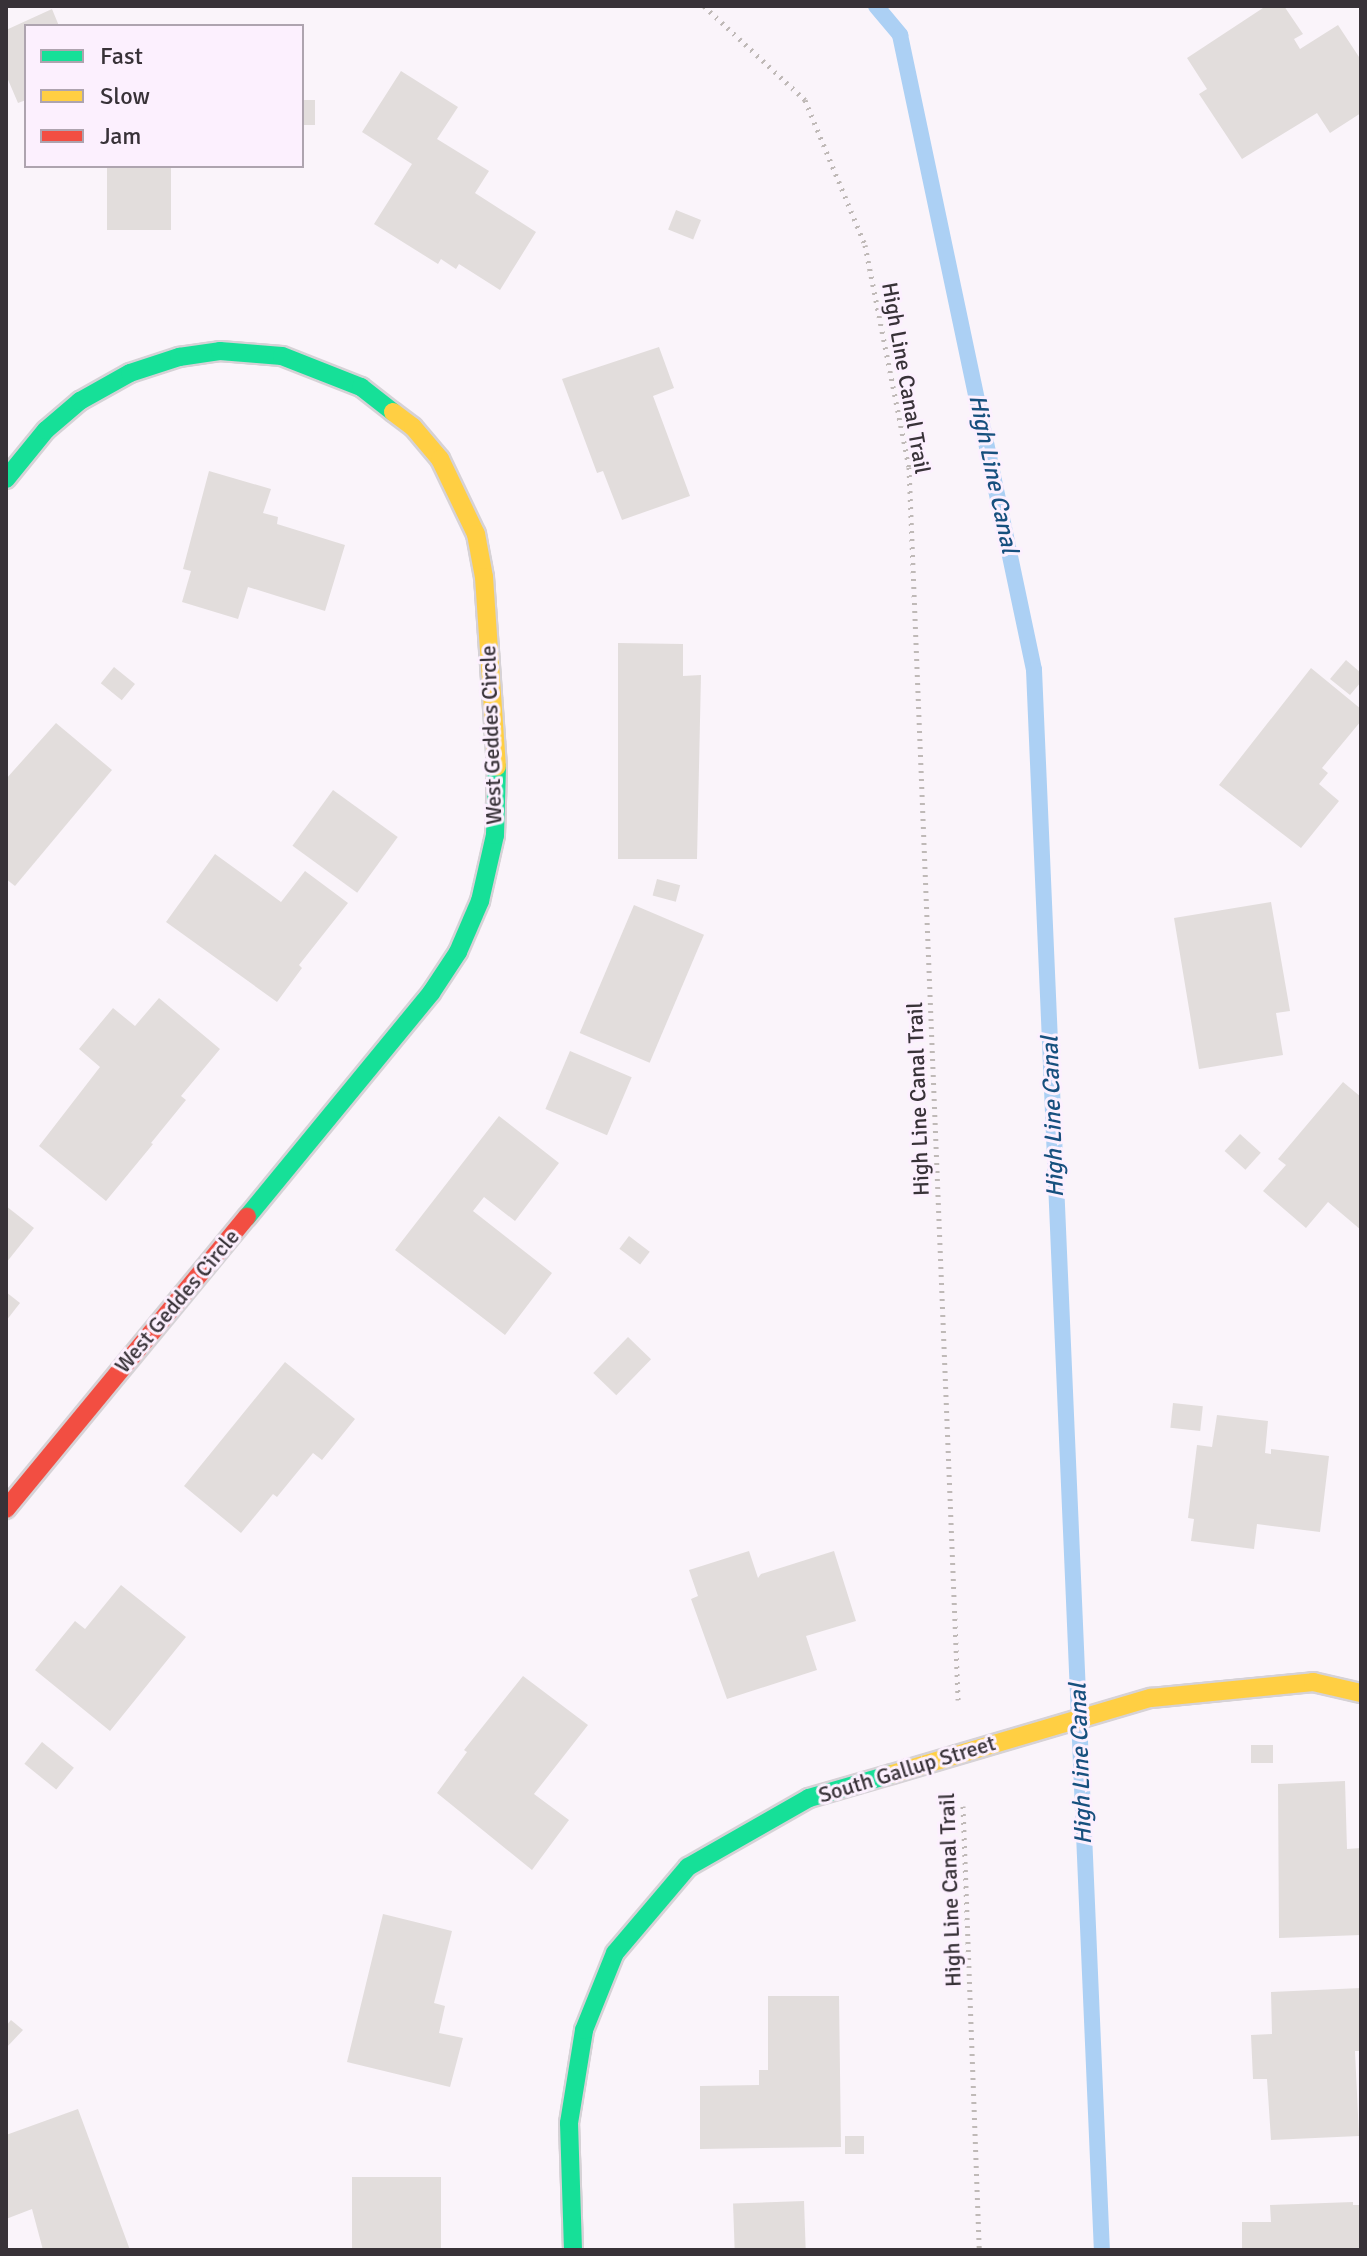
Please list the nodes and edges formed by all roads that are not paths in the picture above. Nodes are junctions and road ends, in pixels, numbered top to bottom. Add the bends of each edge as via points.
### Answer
1 (6, 479) edge
2 (6, 1509) edge
3 (1361, 1693) edge
4 (573, 2250) edge

1 - 2 street, West Geddes Circle via 46,430 80,401 130,373 179,357 220,351 282,356 361,387 413,427 440,459 476,534 484,577 498,788 495,835 480,901 458,952 431,993
3 - 4 street, South Gallup Street via 1313,1682 1151,1698 809,1798 688,1867 615,1953 584,2030 569,2123

